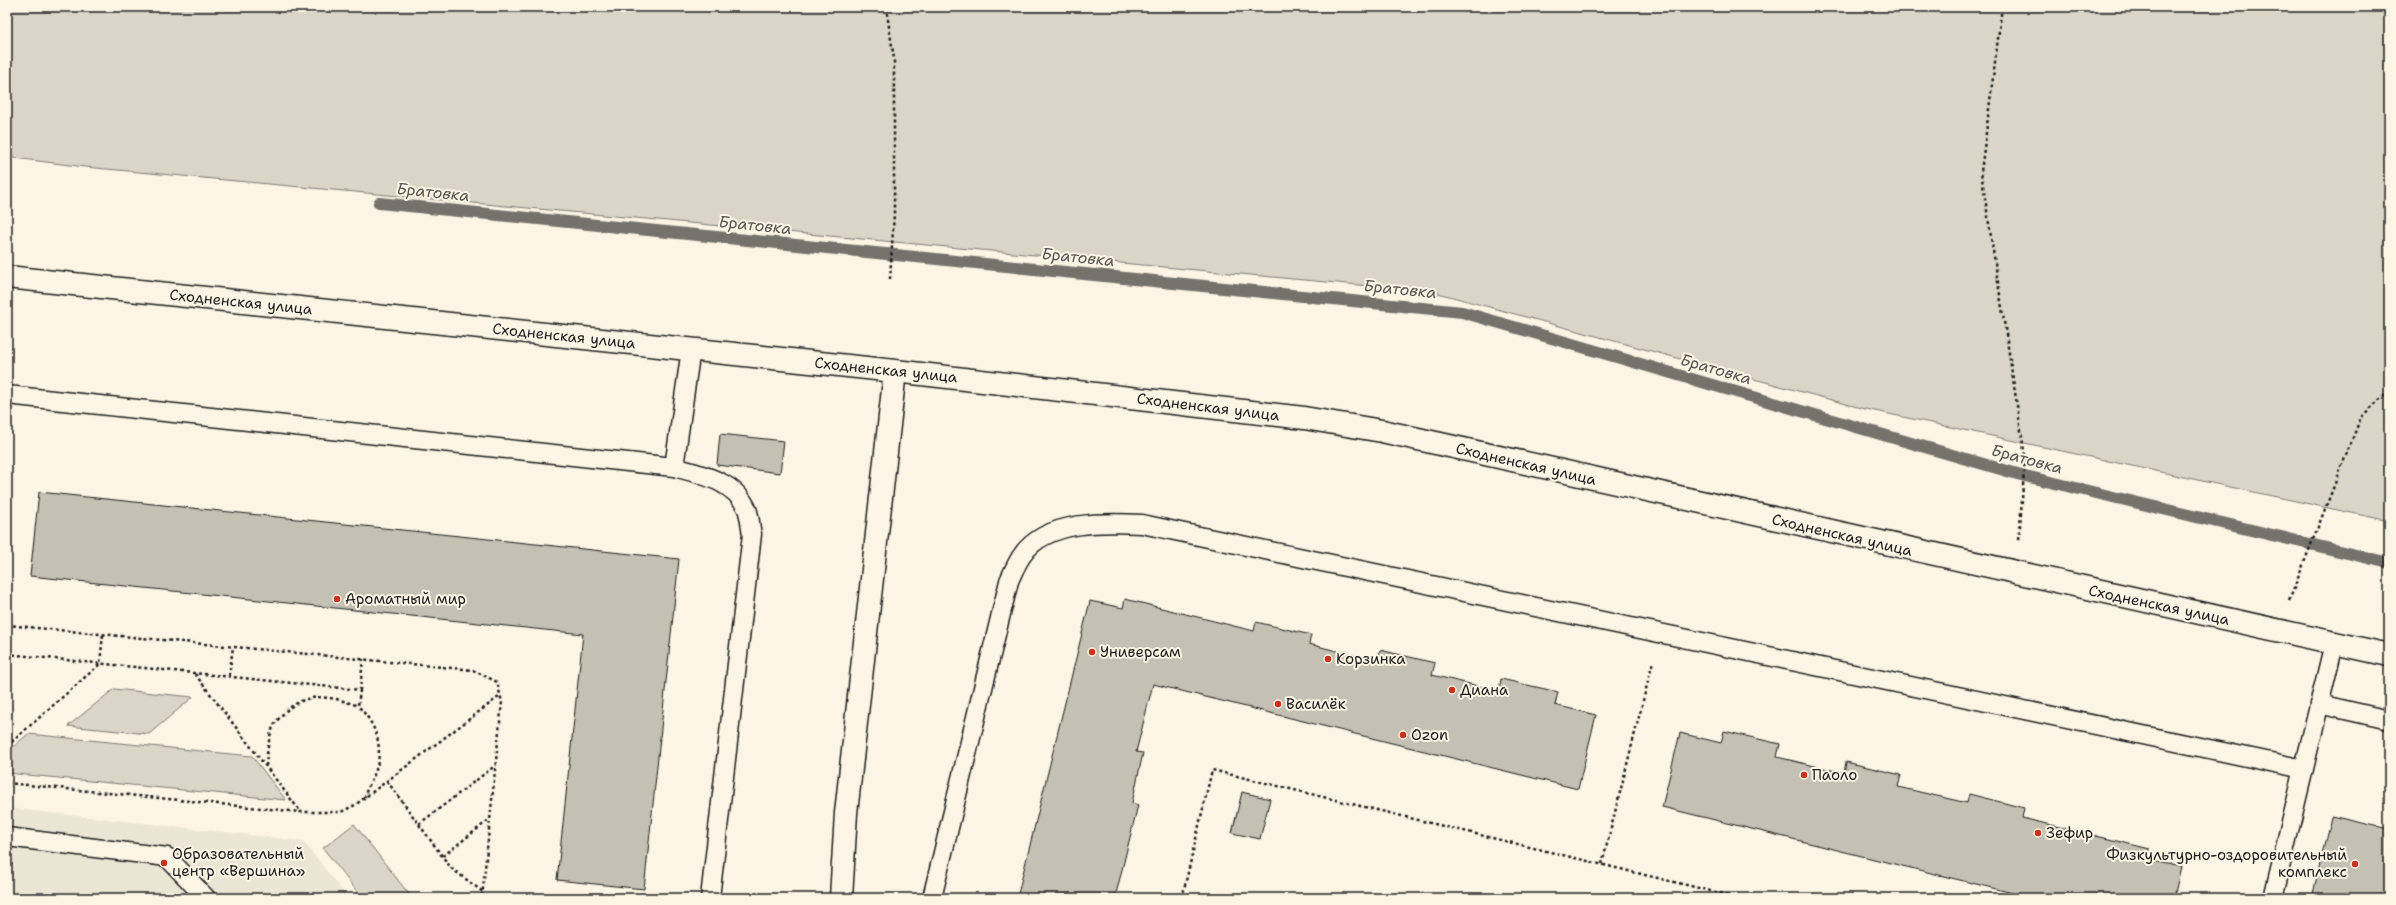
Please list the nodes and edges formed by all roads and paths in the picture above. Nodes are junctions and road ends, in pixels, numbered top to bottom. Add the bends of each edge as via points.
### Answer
1 (886, 7) edge
2 (2002, 7) edge
3 (7, 277) edge
4 (890, 279) dead end
5 (691, 349) junction
6 (895, 370) junction
7 (2389, 391) edge
8 (7, 395) edge
9 (674, 467) junction
10 (2016, 573) junction
11 (7, 625) edge
12 (2278, 631) junction
13 (103, 634) junction
14 (1660, 634) junction
15 (2334, 643) junction
16 (233, 647) junction
17 (7, 654) edge
18 (2389, 655) edge
19 (363, 659) junction
20 (100, 664) junction
21 (194, 673) junction
22 (230, 676) junction
23 (360, 690) junction
24 (500, 696) junction
25 (2319, 704) junction
26 (358, 706) junction
27 (2389, 720) edge
28 (7, 746) edge
29 (496, 765) junction
30 (266, 766) junction
31 (2304, 769) junction
32 (387, 781) junction
33 (7, 783) edge
34 (365, 797) junction
35 (300, 812) junction
36 (490, 819) junction
37 (419, 824) junction
38 (7, 837) edge
39 (443, 856) junction
40 (1602, 864) junction
41 (483, 892) junction
42 (206, 898) edge
43 (482, 898) edge
44 (710, 898) edge
45 (841, 898) edge
46 (932, 898) edge
47 (1182, 898) edge
48 (1740, 898) edge
49 (2273, 898) edge

1 - 4 path via 894,59 894,213
2 - 10 path via 1981,172 2025,457
3 - 5 street, Сходненская улица
5 - 6 street, Сходненская улица
5 - 9 lane
6 - 10 street, Сходненская улица via 1304,418 1374,430
6 - 45 street via 846,813
7 - 12 path via 2361,417
8 - 9 lane
9 - 44 lane via 712,477 734,491 747,509 752,534
10 - 12 street, Сходненская улица
11 - 13 path
12 - 15 street, Сходненская улица
13 - 16 path
13 - 20 path
14 - 31 lane
14 - 40 path
14 - 46 lane via 1142,524 1105,522 1070,527 1041,538 1024,553 1009,581
15 - 18 street, Сходненская улица
15 - 25 lane
16 - 19 path
16 - 22 path
17 - 20 path
19 - 23 path
19 - 24 path via 473,670 497,682
20 - 21 path
20 - 28 path
21 - 22 path
21 - 30 path
22 - 23 path
23 - 26 path
24 - 29 path via 502,702
24 - 32 path
25 - 27 lane
25 - 31 lane
26 - 30 path via 340,699 317,696 292,704 273,725 267,744
26 - 34 path via 368,716 379,742 377,768 367,786
29 - 36 path
29 - 37 path
30 - 35 path
31 - 49 lane
32 - 34 path
32 - 37 path
33 - 35 path
34 - 35 path via 340,812
36 - 39 path
36 - 41 path
37 - 39 path
38 - 42 lane via 167,857
39 - 41 path via 451,868
40 - 47 path via 1212,770
40 - 48 path
41 - 43 path

